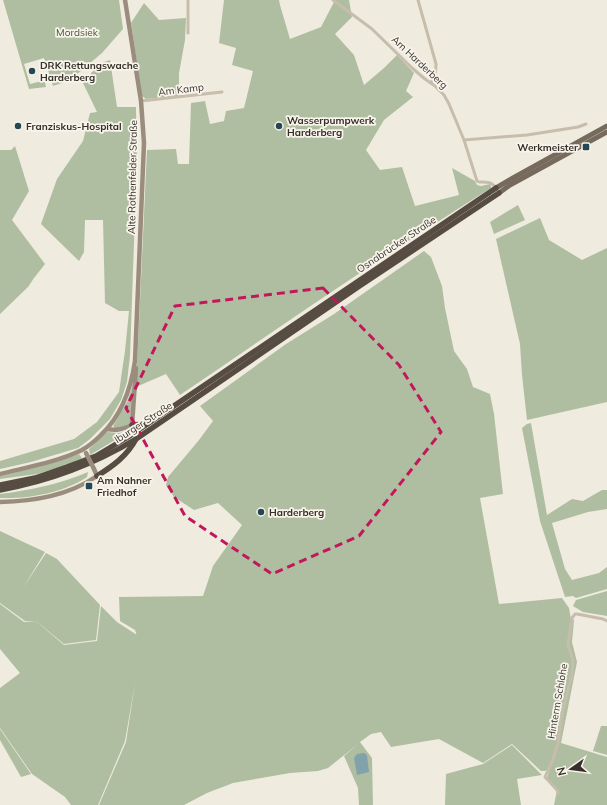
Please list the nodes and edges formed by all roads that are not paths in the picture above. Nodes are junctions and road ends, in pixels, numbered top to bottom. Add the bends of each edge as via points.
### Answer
1 (125, 0) edge
2 (188, 0) edge
3 (333, 0) edge
4 (418, 0) edge
5 (188, 33) dead end
6 (431, 83) junction
7 (222, 92) dead end
8 (141, 101) junction
9 (586, 124) dead end
10 (607, 126) edge
11 (607, 132) edge
12 (464, 140) junction
13 (497, 190) junction
14 (135, 355) joint
15 (135, 361) junction
16 (202, 390) junction
17 (146, 424) junction
18 (132, 425) junction
19 (107, 429) junction
20 (136, 439) junction
21 (85, 451) junction
22 (0, 474) edge
23 (97, 476) junction
24 (0, 485) edge
25 (0, 490) edge
26 (0, 502) edge
27 (607, 621) edge
28 (558, 793) dead end

1 - 8 street, Alte Rothenfelder Straße
2 - 5 street
3 - 6 street, Am Harderberg via 372,29
4 - 6 street via 436,64 435,77
6 - 12 street, Am Harderberg via 444,95
7 - 8 street, Am Kamp
8 - 14 street, Alte Rothenfelder Straße via 144,144
9 - 12 street via 527,135
10 - 13 main road, Osnabrücker Straße via 513,178
11 - 13 main road, Osnabrücker Straße
12 - 13 street, Am Harderberg via 477,181 492,183
13 - 16 highway, Osnabrücker Straße
14 - 15 street, Iburger Straße
15 - 18 street via 137,365
15 - 19 street, Iburger Straße via 126,399
16 - 17 highway, Iburger Straße
16 - 20 highway, Iburger Straße
17 - 18 highway
17 - 24 highway, Iburger Straße via 96,456 35,478
18 - 19 street, Iburger Straße via 124,429
19 - 21 street, Iburger Straße
20 - 23 highway via 131,449
20 - 25 highway, Iburger Straße via 70,472
21 - 22 street, Iburger Straße
21 - 23 street, bridge
23 - 26 street via 78,488 52,496
27 - 28 street, Hinterm Schlohe via 575,614 570,624 568,645 572,675 558,743 545,777

